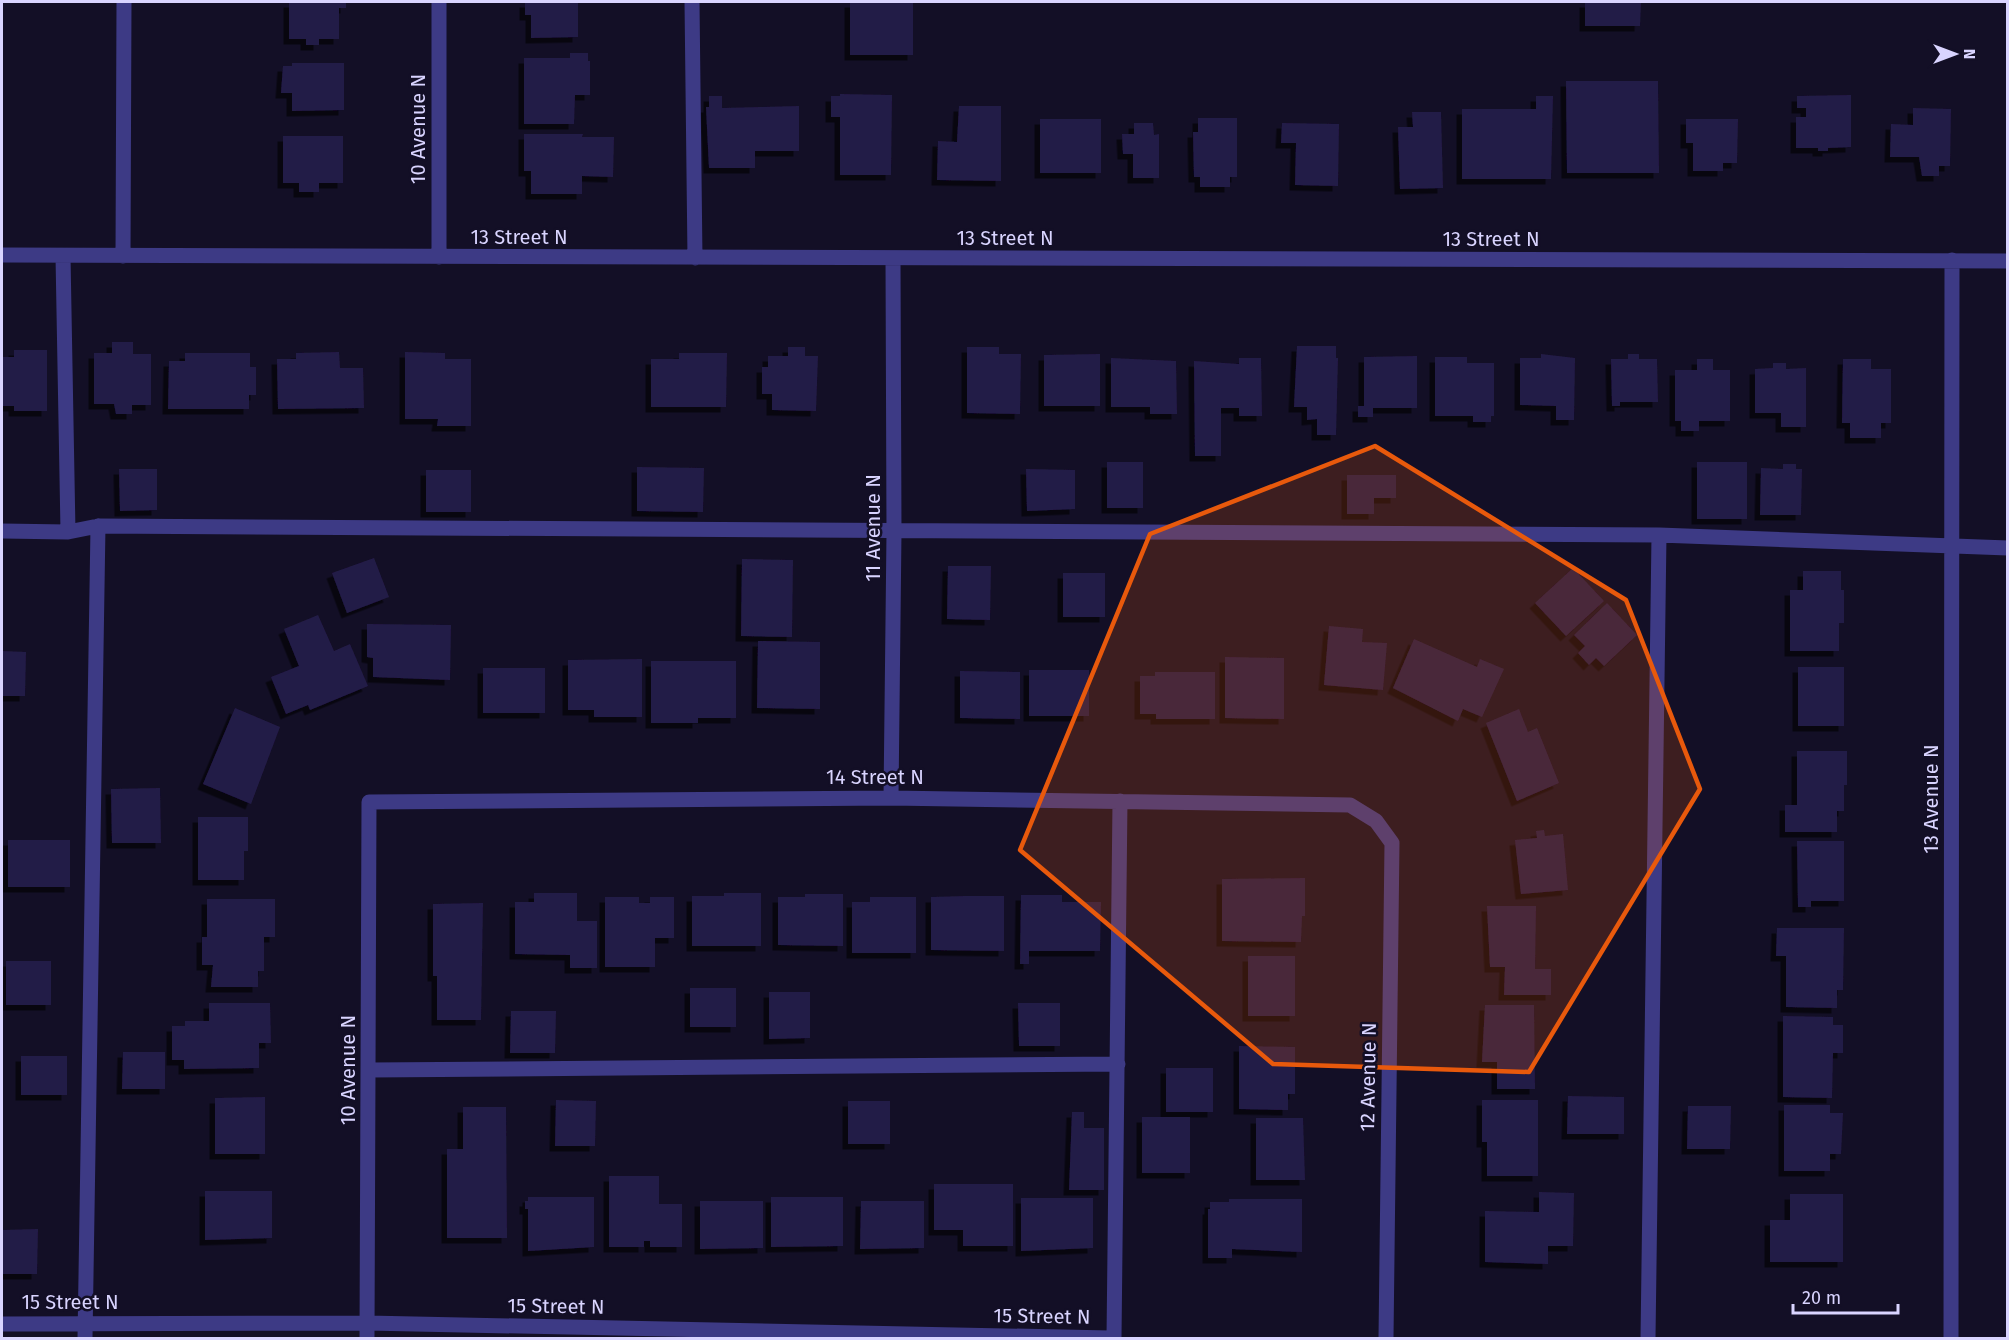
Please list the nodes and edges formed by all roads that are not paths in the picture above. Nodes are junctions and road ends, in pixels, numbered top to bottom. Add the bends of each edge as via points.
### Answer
1 (124, 2) edge
2 (439, 2) edge
3 (692, 2) edge
4 (2, 255) edge
5 (63, 256) junction
6 (123, 256) junction
7 (439, 257) junction
8 (695, 258) junction
9 (893, 259) junction
10 (1952, 260) junction
11 (2007, 261) edge
12 (98, 526) junction
13 (2, 531) edge
14 (68, 532) junction
15 (894, 532) junction
16 (1659, 535) junction
17 (1952, 548) junction
18 (2007, 548) edge
19 (891, 798) junction
20 (369, 801) joint
21 (1120, 801) junction
22 (1376, 821) joint
23 (1118, 1064) junction
24 (370, 1070) junction
25 (2, 1324) edge
26 (85, 1331) edge
27 (367, 1331) edge
28 (1112, 1338) edge
29 (1386, 1338) edge
30 (1648, 1338) edge
31 (1951, 1338) edge

1 - 6 street
2 - 7 street, 10 Avenue N
3 - 8 street
4 - 5 street, 13 Street N
5 - 6 street, 13 Street N
5 - 14 street
6 - 7 street, 13 Street N
7 - 8 street, 13 Street N
8 - 9 street, 13 Street N
9 - 10 street, 13 Street N
9 - 15 street, 11 Avenue N
10 - 11 street, 13 Street N
10 - 17 street, 13 Avenue N
12 - 14 street
12 - 15 street
12 - 26 street
13 - 14 street
15 - 16 street
15 - 19 street, 11 Avenue N
16 - 17 street
16 - 30 street
17 - 18 street
17 - 31 street, 13 Avenue N
19 - 20 street, 14 Street N
19 - 21 street, 14 Street N
20 - 24 street, 10 Avenue N
21 - 22 street, 14 Street N via 1350,805
21 - 23 street
22 - 29 street, 12 Avenue N via 1392,843
23 - 24 street
23 - 28 street
24 - 27 street, 10 Avenue N
25 - 26 street, 15 Street N
26 - 27 street, 15 Street N
27 - 28 street, 15 Street N

